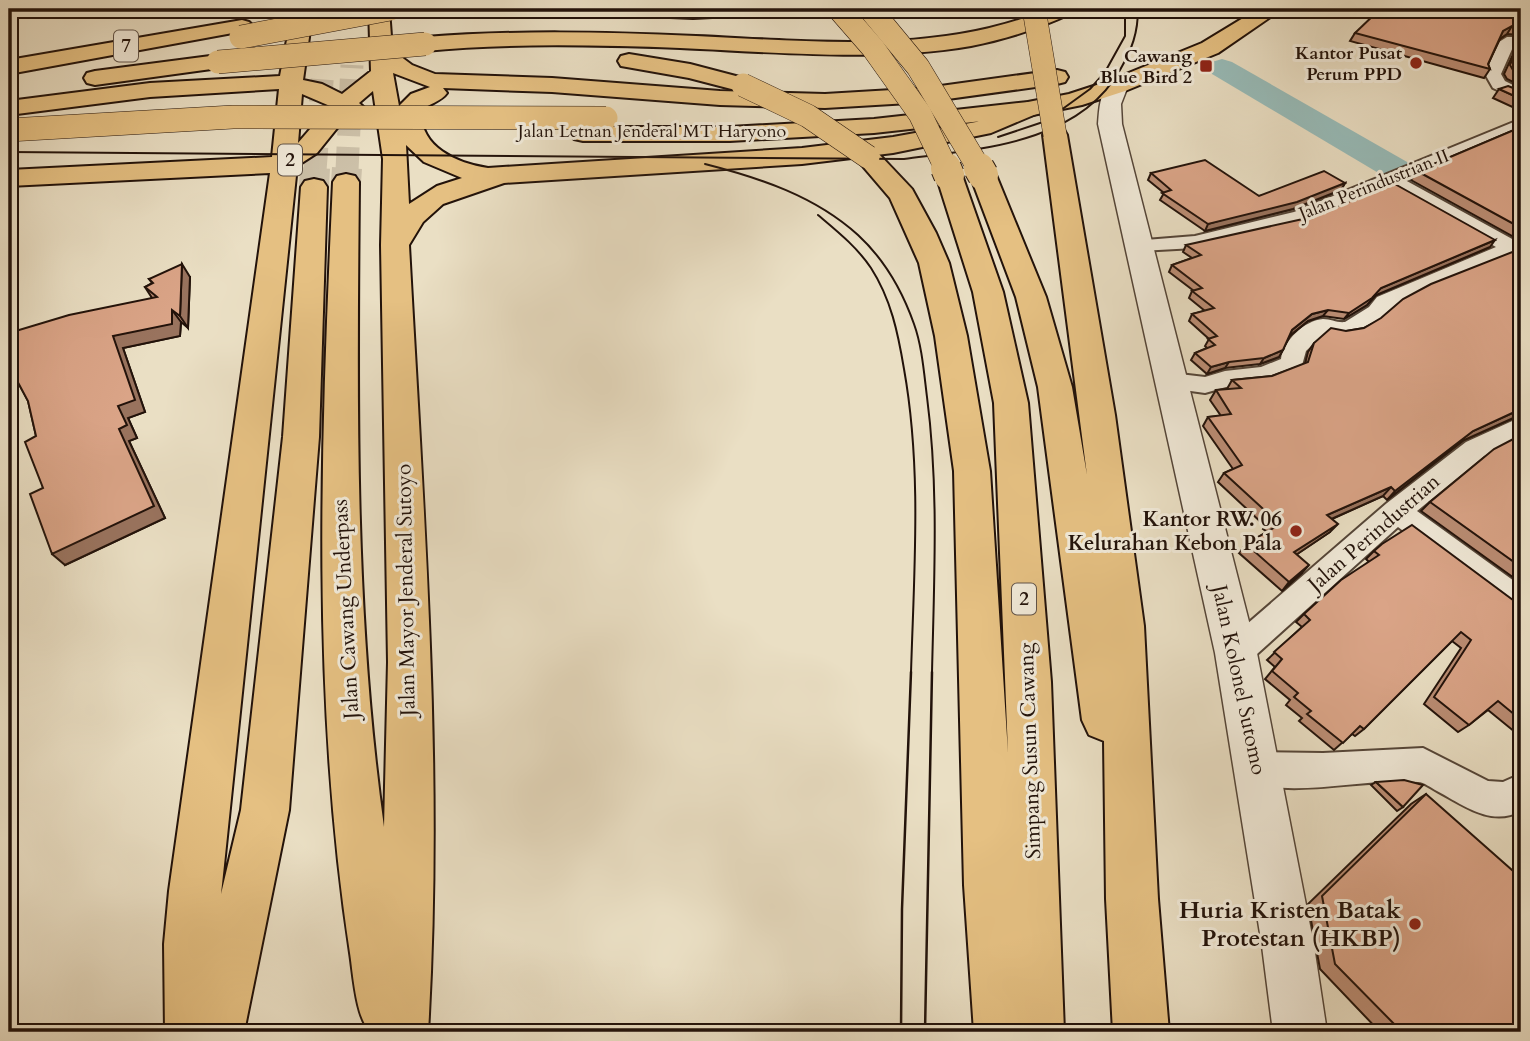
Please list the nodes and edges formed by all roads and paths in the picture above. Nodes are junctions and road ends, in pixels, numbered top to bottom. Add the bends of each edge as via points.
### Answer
1 (303, 9) edge
2 (327, 9) edge
3 (333, 9) edge
4 (356, 9) edge
5 (379, 9) edge
6 (390, 9) edge
7 (397, 9) edge
8 (624, 9) edge
9 (751, 9) edge
10 (839, 9) edge
11 (870, 9) edge
12 (1034, 9) edge
13 (1065, 9) edge
14 (1272, 9) edge
15 (154, 20) dead end
16 (240, 32) junction
17 (298, 40) junction
18 (1521, 42) edge
19 (425, 44) junction
20 (9, 52) edge
21 (1509, 57) edge
22 (381, 62) junction
23 (352, 65) tunnel mouth
24 (1131, 65) junction
25 (9, 67) edge
26 (323, 69) tunnel mouth
27 (222, 73) junction
28 (292, 78) junction
29 (9, 79) edge
30 (477, 82) junction
31 (516, 83) junction
32 (9, 92) edge
33 (435, 93) junction
34 (1521, 96) edge
35 (344, 104) junction
36 (9, 108) edge
37 (378, 117) junction
38 (1042, 122) junction
39 (1521, 124) edge
40 (9, 130) edge
41 (9, 146) edge
42 (395, 153) junction
43 (162, 171) junction
44 (313, 172) junction
45 (527, 174) junction
46 (966, 175) junction
47 (1399, 176) junction
48 (9, 178) edge
49 (395, 245) junction
50 (1140, 245) junction
51 (1518, 247) edge
52 (1171, 381) junction
53 (1521, 426) edge
54 (1397, 511) junction
55 (1521, 603) edge
56 (1236, 653) junction
57 (1258, 769) junction
58 (1521, 791) edge
59 (1132, 899) junction
60 (192, 1032) edge
61 (216, 1032) edge
62 (393, 1032) edge
63 (400, 1032) edge
64 (1002, 1032) edge
65 (1036, 1032) edge
66 (1140, 1032) edge
67 (1300, 1032) edge

1 - 17 main road
2 - 26 main road
3 - 16 main road, 7
4 - 23 main road
5 - 22 main road, Jalan Mayor Jenderal Sutoyo
6 - 16 main road, 7, bridge
7 - 30 main road via 401,46 411,65 439,76
8 - 9 main road
10 - 46 main road, Simpang Susun Cawang / 2, bridge via 873,47
11 - 46 main road, Simpang Susun Cawang / 2, bridge via 903,43 940,97
12 - 38 main road, bridge
13 - 19 main road via 1001,34 908,46 466,40
14 - 24 main road, Jalan Letnan Jenderal MT Haryono via 1210,48
15 - 20 main road
16 - 25 main road, 7
16 - 29 main road, 7
17 - 27 main road via 275,68 254,77
17 - 28 main road
18 - 21 street via 1509,41
19 - 27 main road, bridge
19 - 64 main road, bridge via 565,52 690,71 743,85 821,122 868,157 902,195 934,263 951,335 972,471 990,885
21 - 34 street via 1493,78
22 - 28 main road via 371,74 342,84 309,85
22 - 30 main road via 427,79
22 - 35 main road, 2
22 - 37 main road, Jalan Mayor Jenderal Sutoyo
24 - 38 main road, Jalan Letnan Jenderal MT Haryono
24 - 50 street, Jalan Kolonel Sutomo via 1110,104 1110,124
27 - 28 main road
27 - 32 main road via 125,73
27 - 36 main road via 149,90
27 - 43 main road via 275,97 280,118 272,133 233,155
28 - 35 main road
28 - 44 main road
30 - 31 main road
31 - 33 main road
31 - 40 main road, Jalan Letnan Jenderal MT Haryono, bridge via 825,101 938,94 1068,74 999,96 875,113 737,118 281,114
33 - 37 main road via 409,100
33 - 45 main road via 412,104 407,114 411,132 430,155 450,168 472,174
35 - 37 main road
35 - 44 main road, 2 via 310,147
37 - 42 main road, Jalan Mayor Jenderal Sutoyo
37 - 44 main road
38 - 41 main road, Jalan Letnan Jenderal MT Haryono via 730,134 215,130
38 - 45 main road via 802,156
38 - 59 main road via 1098,415 1123,626
39 - 47 street, Jalan Perindustrian II
42 - 44 main road
42 - 49 main road, Jalan Mayor Jenderal Sutoyo
43 - 44 main road, 2 via 254,168
43 - 44 main road via 248,178 269,189
43 - 48 main road, 2
44 - 60 main road via 195,891
44 - 61 main road via 301,437 265,810
44 - 62 main road, Jalan Cawang Underpass via 339,372 344,640 363,877
45 - 49 main road via 479,182 432,199 409,217
46 - 59 main road, Simpang Susun Cawang / 2 via 1031,297 1055,387
46 - 65 main road, Simpang Susun Cawang / 2 via 1011,403 1029,682
47 - 50 street, Jalan Perindustrian II via 1301,217 1195,242
47 - 51 street
49 - 63 main road, Jalan Mayor Jenderal Sutoyo via 410,662 408,903
50 - 52 street, Jalan Kolonel Sutomo
51 - 52 street via 1417,286 1385,302 1351,329 1318,327 1294,349 1293,363 1265,375 1205,385
52 - 56 street, Jalan Kolonel Sutomo
53 - 54 street, Jalan Perindustrian via 1475,449
54 - 55 street
54 - 56 street, Jalan Perindustrian
56 - 57 street, Jalan Kolonel Sutomo
57 - 58 street via 1423,765 1485,798 1506,800
57 - 67 street, Jalan Kolonel Sutomo
59 - 66 main road, 2

